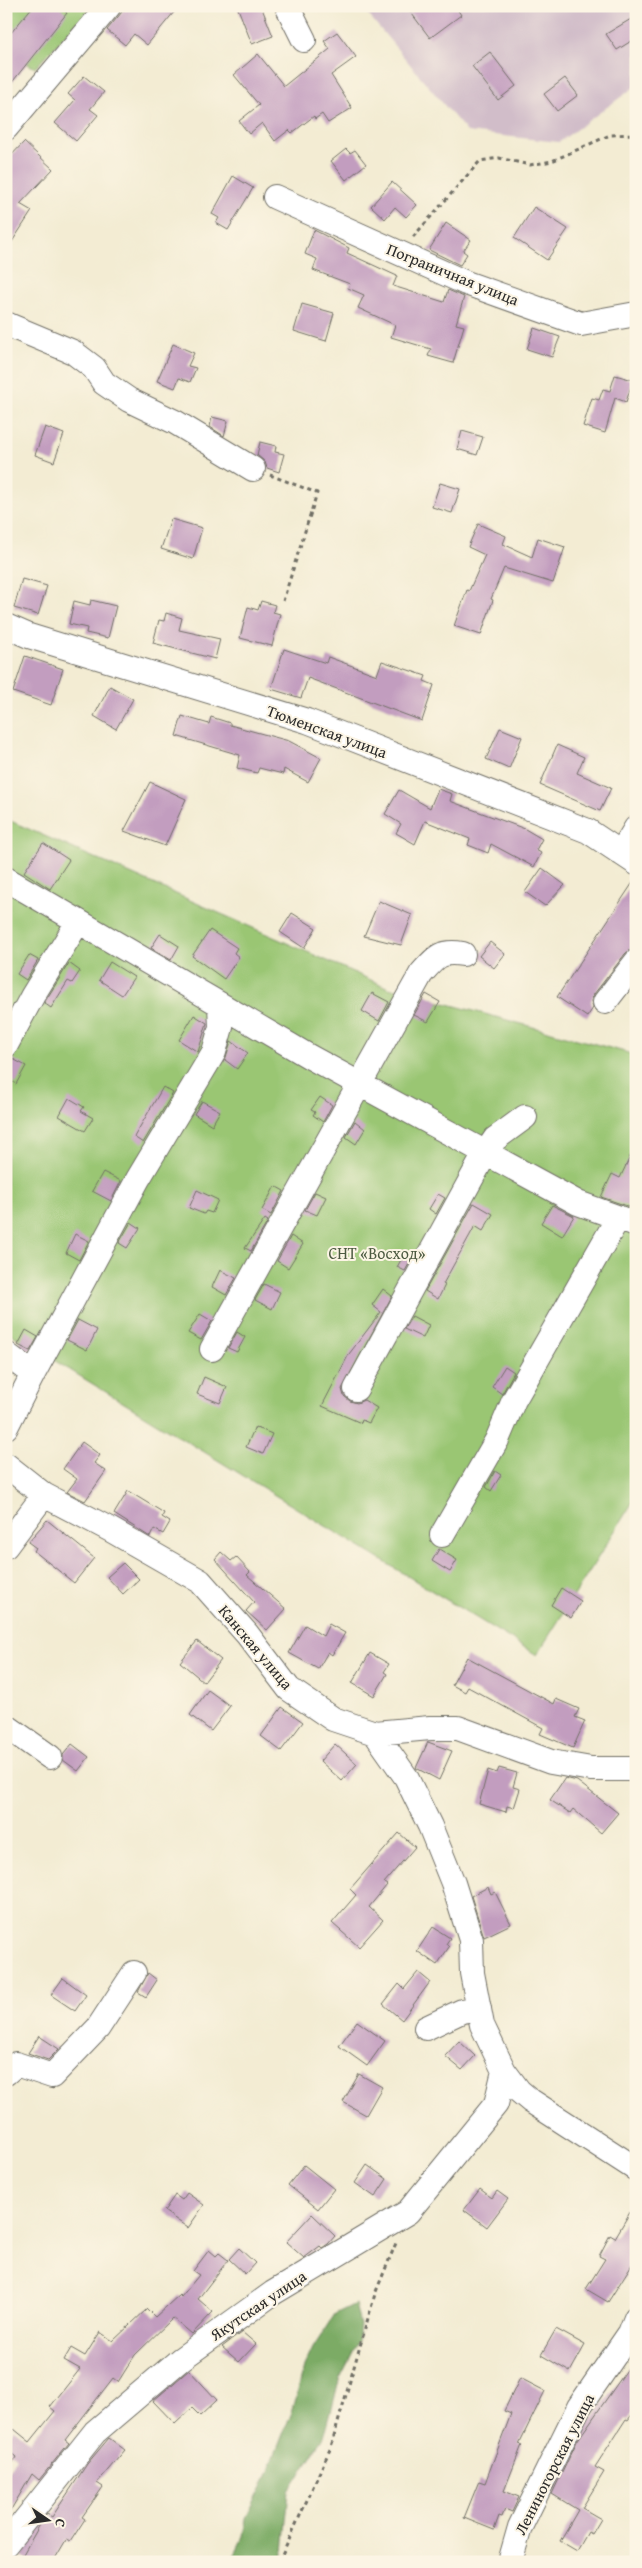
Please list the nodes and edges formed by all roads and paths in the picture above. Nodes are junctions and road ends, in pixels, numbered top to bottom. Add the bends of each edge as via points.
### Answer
1 (109, 6) edge
2 (287, 6) edge
3 (304, 40) dead end
4 (6, 128) edge
5 (636, 134) edge
6 (275, 198) dead end
7 (400, 254) junction
8 (636, 314) edge
9 (6, 324) edge
10 (253, 469) joint
11 (283, 601) dead end
12 (6, 626) edge
13 (636, 828) edge
14 (628, 858) edge
15 (6, 879) edge
16 (78, 922) junction
17 (463, 954) dead end
18 (636, 962) edge
19 (606, 1002) dead end
20 (220, 1005) junction
21 (6, 1045) edge
22 (361, 1084) junction
23 (525, 1117) dead end
24 (486, 1152) junction
25 (627, 1221) edge
26 (212, 1349) dead end
27 (6, 1354) edge
28 (33, 1374) junction
29 (356, 1389) dead end
30 (6, 1427) edge
31 (6, 1465) edge
32 (44, 1495) junction
33 (442, 1535) dead end
34 (6, 1546) edge
35 (6, 1726) edge
36 (375, 1733) junction
37 (50, 1757) dead end
38 (636, 1769) edge
39 (134, 1973) dead end
40 (479, 2008) junction
41 (426, 2028) dead end
42 (504, 2071) junction
43 (6, 2073) edge
44 (636, 2169) edge
45 (408, 2212) junction
46 (634, 2330) edge
47 (10, 2529) edge
48 (279, 2562) edge
49 (510, 2562) edge

1 - 4 street
2 - 3 street
5 - 7 path via 610,134 552,161 530,165 499,158 480,161
6 - 7 street, Пограничная улица
7 - 8 street, Пограничная улица via 466,283 581,324
9 - 10 street via 73,352 94,368 104,383 129,400 175,422
10 - 11 path via 317,493
12 - 14 street, Тюменская улица via 29,636 307,722 588,831
13 - 14 street
15 - 16 street
16 - 20 street
16 - 21 street
17 - 22 street via 448,951 421,974
18 - 19 street
20 - 22 street
20 - 28 street via 221,1027 214,1052 138,1179
22 - 24 street
22 - 26 street
23 - 24 street via 495,1139
24 - 25 street via 578,1202
24 - 29 street
25 - 33 street via 514,1400 497,1440
27 - 28 street
28 - 30 street
31 - 32 street, Канская улица
32 - 34 street
32 - 36 street, Канская улица via 200,1581 247,1634 289,1689 333,1719
35 - 37 street
36 - 38 street, Канская улица via 458,1728 551,1762 591,1769
36 - 40 street via 406,1777 453,1883 472,1940 472,1973
39 - 43 street via 98,2028 52,2076 16,2064
40 - 41 street via 462,2011
40 - 42 street via 482,2025
42 - 44 street via 531,2101
42 - 45 street, Якутская улица via 496,2104
45 - 47 street, Якутская улица via 273,2293 180,2358 95,2432
45 - 48 path via 375,2294 331,2446
46 - 49 street, Лениногорская улица via 579,2407 520,2527

